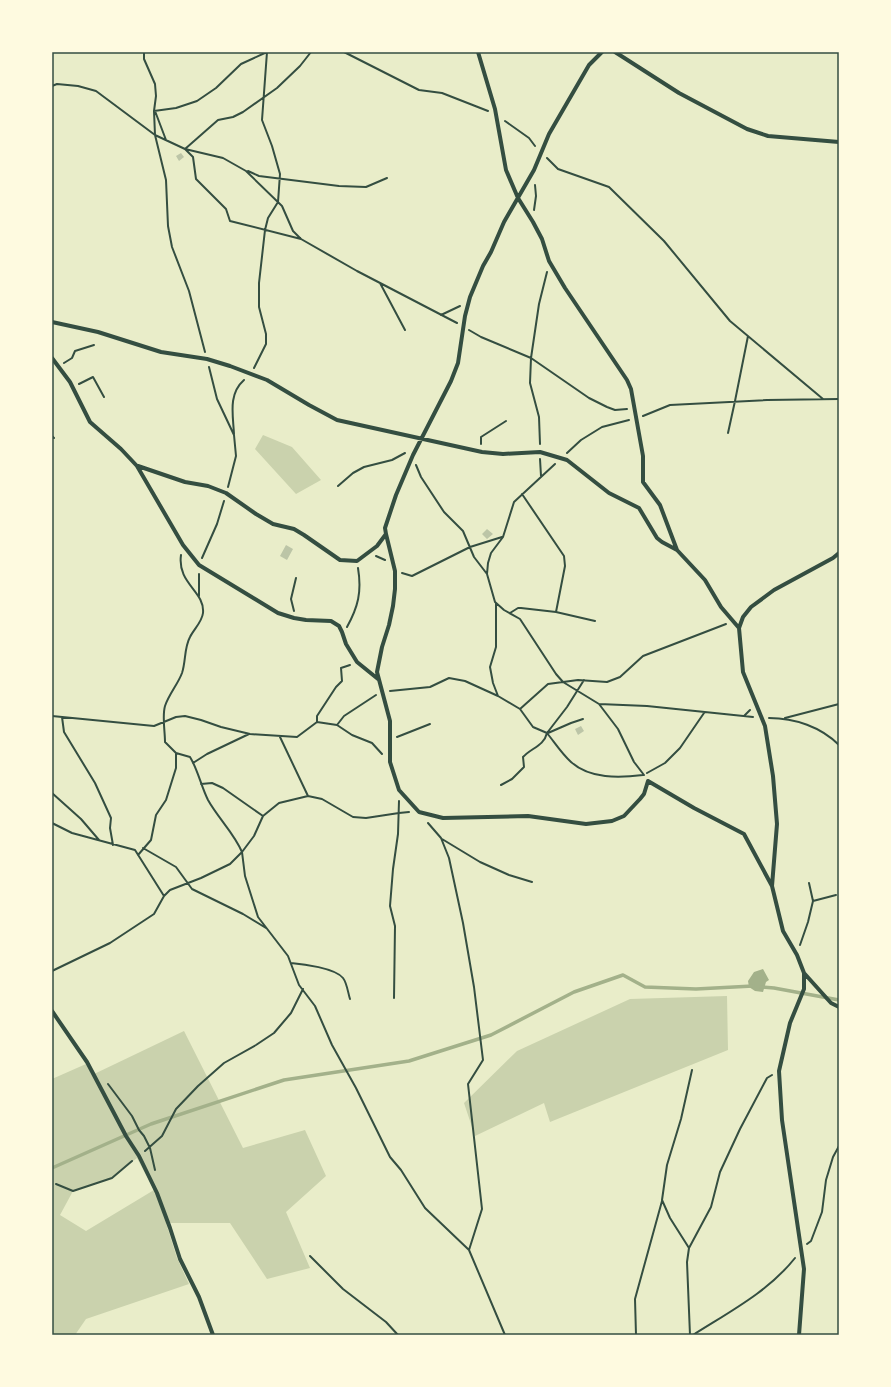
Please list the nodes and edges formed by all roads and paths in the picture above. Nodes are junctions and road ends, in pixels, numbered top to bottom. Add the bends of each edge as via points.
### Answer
1 (144, 52) edge
2 (267, 52) edge
3 (311, 52) edge
4 (344, 52) edge
5 (478, 52) edge
6 (602, 52) edge
7 (615, 52) edge
8 (52, 86) edge
9 (263, 99) junction
10 (155, 111) junction
11 (496, 114) junction
12 (155, 135) junction
13 (166, 141) junction
14 (839, 142) edge
15 (185, 148) junction
16 (541, 153) junction
17 (534, 170) junction
18 (246, 171) junction
19 (387, 178) dead end
20 (279, 179) junction
21 (518, 198) junction
22 (278, 202) junction
23 (533, 222) junction
24 (265, 230) junction
25 (301, 239) junction
26 (549, 261) junction
27 (379, 282) junction
28 (470, 297) junction
29 (441, 314) junction
30 (52, 322) edge
31 (464, 326) junction
32 (405, 330) dead end
33 (748, 336) junction
34 (94, 345) dead end
35 (52, 358) edge
36 (531, 358) junction
37 (207, 359) junction
38 (58, 366) junction
39 (251, 374) junction
40 (73, 388) junction
41 (104, 397) dead end
42 (823, 399) dead end
43 (636, 408) junction
44 (506, 421) dead end
45 (728, 433) dead end
46 (234, 435) junction
47 (421, 439) junction
48 (411, 450) dead end
49 (482, 452) junction
50 (540, 452) junction
51 (413, 454) junction
52 (137, 466) junction
53 (541, 477) dead end
54 (338, 486) dead end
55 (226, 493) junction
56 (522, 494) dead end
57 (386, 534) junction
58 (503, 537) dead end
59 (183, 545) junction
60 (470, 547) junction
61 (678, 550) junction
62 (370, 552) junction
63 (839, 553) edge
64 (357, 561) junction
65 (199, 565) junction
66 (395, 571) junction
67 (296, 578) dead end
68 (199, 596) junction
69 (495, 602) junction
70 (556, 612) junction
71 (510, 613) junction
72 (294, 618) junction
73 (595, 620) dead end
74 (734, 622) junction
75 (739, 628) junction
76 (343, 635) junction
77 (358, 662) junction
78 (378, 680) junction
79 (584, 680) junction
80 (563, 682) junction
81 (382, 691) junction
82 (578, 691) junction
83 (498, 696) junction
84 (599, 704) junction
85 (839, 704) edge
86 (520, 709) junction
87 (704, 713) junction
88 (52, 716) edge
89 (62, 716) junction
90 (762, 718) junction
91 (784, 718) junction
92 (583, 719) dead end
93 (164, 722) junction
94 (317, 722) junction
95 (337, 724) junction
96 (430, 724) dead end
97 (547, 733) junction
98 (250, 734) junction
99 (280, 737) junction
100 (390, 740) junction
101 (839, 746) edge
102 (176, 753) junction
103 (390, 762) junction
104 (193, 763) junction
105 (644, 775) junction
106 (648, 781) junction
107 (202, 784) junction
108 (501, 785) dead end
109 (399, 790) junction
110 (52, 793) edge
111 (308, 796) junction
112 (419, 812) junction
113 (399, 813) junction
114 (263, 816) junction
115 (52, 822) edge
116 (441, 838) junction
117 (99, 841) junction
118 (113, 845) junction
119 (143, 848) junction
120 (242, 852) junction
121 (138, 855) junction
122 (532, 882) dead end
123 (188, 883) junction
124 (808, 883) dead end
125 (772, 886) junction
126 (836, 895) dead end
127 (164, 896) junction
128 (813, 901) junction
129 (267, 929) junction
130 (797, 955) junction
131 (291, 964) junction
132 (52, 971) edge
133 (804, 973) junction
134 (303, 989) junction
135 (394, 998) dead end
136 (350, 999) dead end
137 (839, 1007) edge
138 (52, 1011) edge
139 (692, 1070) dead end
140 (779, 1071) junction
141 (105, 1080) dead end
142 (839, 1146) edge
143 (150, 1148) junction
144 (139, 1156) junction
145 (155, 1174) dead end
146 (56, 1184) dead end
147 (662, 1200) junction
148 (688, 1248) junction
149 (469, 1250) junction
150 (801, 1251) junction
151 (310, 1256) dead end
152 (214, 1335) edge
153 (398, 1335) edge
154 (505, 1335) edge
155 (636, 1335) edge
156 (690, 1335) edge
157 (693, 1335) edge
158 (799, 1335) edge

1 - 10 path via 144,59 155,84
2 - 9 path
2 - 10 path via 241,64 216,88 197,101
3 - 9 path via 300,66
4 - 11 path via 419,90 442,93
5 - 11 street
6 - 16 street via 589,64
7 - 14 street via 679,93 747,129 768,136
8 - 12 path via 78,86 96,92
9 - 15 path via 233,117 218,120
9 - 20 path via 262,120 280,174
10 - 12 path
10 - 13 path
11 - 16 path via 528,138
11 - 21 street via 506,170
12 - 13 path
12 - 37 path via 166,180 168,226 172,247 189,291
13 - 15 path
15 - 18 path via 223,158
15 - 24 path via 193,157 196,179 226,209 230,221
16 - 17 street
16 - 33 path via 558,169 609,187 664,241 730,321
17 - 21 street
17 - 23 path via 536,196
18 - 20 path
18 - 22 path
19 - 20 path via 366,186 339,186
20 - 22 path
21 - 23 street
21 - 28 street via 504,222
22 - 24 path via 268,218
22 - 25 path via 293,230
23 - 26 street
24 - 25 path
24 - 39 path via 259,307 266,344
25 - 27 path
26 - 36 path
26 - 43 street via 627,380
27 - 29 path
27 - 32 path
28 - 29 path via 458,308
28 - 31 street
29 - 31 path
30 - 37 street via 98,332 161,352
31 - 36 path via 482,337
31 - 47 street via 458,363
33 - 42 path
33 - 45 path
34 - 38 path via 75,351 72,358
35 - 38 street
36 - 43 path via 589,398 607,407 616,410
36 - 50 path via 530,383 539,417
37 - 39 street
37 - 46 path via 217,399
38 - 40 street
39 - 46 path via 238,385 232,402
39 - 47 street via 267,380 337,420
40 - 41 path via 93,377
40 - 52 street via 90,422
43 - 61 street via 643,456 642,482 660,505
44 - 49 path via 481,437
46 - 55 path via 236,456
47 - 49 street
47 - 51 street
48 - 54 path via 392,460 364,467
49 - 50 street
50 - 53 path
50 - 61 street via 567,460 608,493 639,508 657,538
51 - 57 street via 396,495 385,528
51 - 60 path via 421,477 444,512 464,531
52 - 55 street
52 - 59 street
55 - 64 street via 273,524 304,535 340,560
55 - 65 path via 217,524
56 - 70 path via 564,556 565,566
57 - 62 street
57 - 66 street
58 - 60 path
59 - 65 street
59 - 68 path via 180,563 182,571
60 - 66 path via 412,576
60 - 69 path via 487,574
61 - 74 street via 705,580 721,607
62 - 64 street
62 - 66 path via 388,561
63 - 75 street via 774,590 751,607
64 - 76 path via 360,598
65 - 68 path
65 - 72 street via 272,610
66 - 78 street via 393,606 379,658
67 - 72 path via 291,599
68 - 93 path via 203,612 189,638 182,673 165,707
69 - 71 path
69 - 83 path via 496,647 490,667
70 - 71 path via 518,608
70 - 73 path
71 - 80 path via 520,619
72 - 76 street via 330,620 338,626
74 - 75 street
74 - 79 path via 643,656 620,677 608,682
75 - 90 street via 743,672
76 - 77 street
77 - 78 street
77 - 94 path via 341,668 342,681 317,716
78 - 81 street
79 - 80 path
79 - 82 path
80 - 82 path
80 - 86 path via 548,684
81 - 83 path via 430,687 449,678 456,678
81 - 95 path via 344,716
81 - 100 street via 390,721
82 - 84 path
82 - 97 path
83 - 86 path
84 - 87 path via 647,706
84 - 105 path via 618,729 634,762
85 - 91 path
86 - 97 path via 533,727
87 - 90 path
87 - 105 path via 680,748 665,763
88 - 89 path
89 - 93 path via 154,726
89 - 118 path via 64,732 95,783 111,818
90 - 91 path
90 - 125 street via 773,776 777,824
91 - 101 path via 806,724 831,738
92 - 97 path
93 - 98 path via 184,716
93 - 102 path via 165,742
94 - 95 path
94 - 99 path via 297,737
95 - 103 path via 352,735 372,743
96 - 100 path
97 - 105 path via 571,762 585,771 607,776
97 - 108 path via 546,740 523,757 524,767 512,779
98 - 99 path
98 - 104 path
99 - 111 path
100 - 103 street
102 - 104 path via 190,757
102 - 119 path via 176,768 166,800 156,815 151,840
103 - 109 street
104 - 107 path
105 - 106 path
106 - 112 street via 644,794 635,805 624,816 612,821 586,824 528,816 443,818
106 - 125 street via 744,834
107 - 114 path via 212,783 223,788
107 - 120 path via 214,809
109 - 112 street
109 - 113 path
110 - 117 path via 81,819
111 - 113 path via 322,799 353,817 366,818
111 - 114 path via 279,803
112 - 113 path
112 - 116 path
113 - 135 path via 390,906 395,926
114 - 120 path via 254,836
115 - 117 path via 72,833
116 - 122 path via 480,862
116 - 149 path via 449,858 463,923 483,1060 468,1084 482,1209
117 - 118 path
118 - 121 path via 135,850
119 - 121 path
119 - 123 path via 176,867
120 - 123 path via 230,864
120 - 129 path via 245,876 258,917
121 - 127 path
123 - 127 path via 170,890
123 - 129 path via 192,889
124 - 128 path
125 - 130 street via 783,930
126 - 128 path
127 - 132 path via 154,914 110,943
128 - 130 path
129 - 131 path via 288,956
130 - 133 street
131 - 134 path
131 - 136 path via 307,964 339,974 344,979
133 - 137 street via 831,1003
133 - 140 street via 804,989 790,1023
134 - 143 path via 291,1013 274,1033 224,1063 198,1086 176,1110 162,1136
134 - 149 path via 315,1006 332,1045 390,1158 401,1170 425,1208
138 - 144 street via 86,1062
139 - 147 path via 667,1165
140 - 148 path via 767,1078 740,1129 720,1172 711,1207
140 - 150 street via 782,1120
141 - 143 path via 132,1116
142 - 150 path via 826,1180 822,1212 811,1241
143 - 144 path
143 - 145 path
144 - 146 path via 112,1178 73,1191
144 - 152 street
147 - 148 path
147 - 155 path via 634,1299
148 - 156 path
149 - 154 path
150 - 157 path via 765,1289
150 - 158 street via 804,1269
151 - 153 path via 343,1289 386,1322

